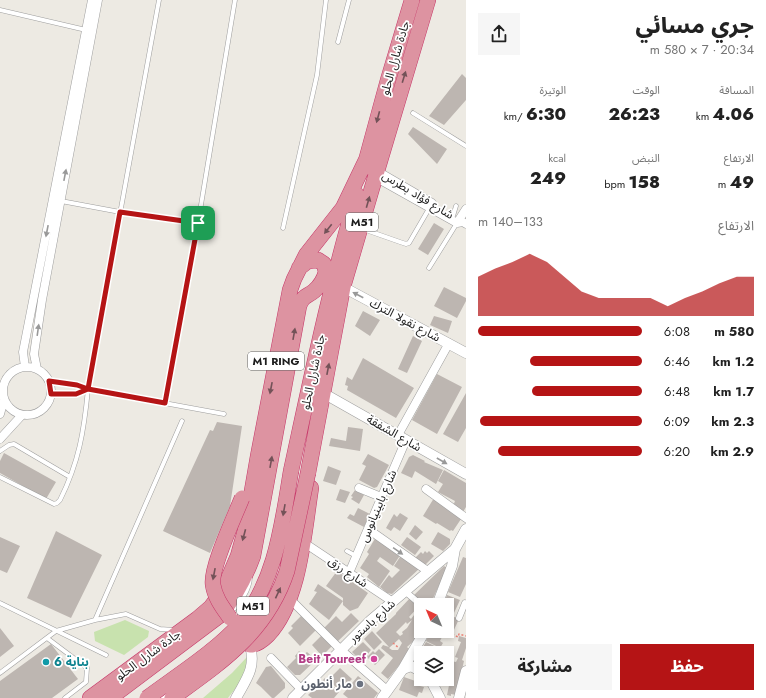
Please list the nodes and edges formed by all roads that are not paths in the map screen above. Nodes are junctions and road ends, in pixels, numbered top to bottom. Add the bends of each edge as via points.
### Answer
1 (92, 0) edge
2 (98, 0) edge
3 (159, 0) edge
4 (235, 0) edge
5 (326, 0) edge
6 (349, 0) edge
7 (428, 0) edge
8 (409, 4) edge
9 (0, 10) edge
10 (89, 30) junction
11 (338, 42) dead end
12 (413, 113) dead end
13 (466, 146) edge
14 (367, 158) junction
15 (376, 174) junction
16 (60, 201) junction
17 (431, 206) junction
18 (456, 206) dead end
19 (466, 209) edge
20 (120, 212) junction
21 (461, 220) edge
22 (198, 223) junction
23 (283, 228) dead end
24 (360, 228) junction
25 (299, 268) junction
26 (428, 268) dead end
27 (343, 287) junction
28 (312, 292) junction
29 (326, 310) junction
30 (449, 344) junction
31 (466, 353) edge
32 (25, 367) junction
33 (37, 369) junction
34 (49, 381) junction
35 (88, 389) junction
36 (323, 393) junction
37 (51, 394) junction
38 (4, 400) junction
39 (165, 403) junction
40 (0, 414) edge
41 (224, 414) dead end
42 (22, 415) junction
43 (182, 421) dead end
44 (402, 438) junction
45 (0, 439) edge
46 (313, 449) junction
47 (0, 451) edge
48 (258, 456) junction
49 (466, 474) edge
50 (0, 477) edge
51 (70, 477) junction
52 (359, 488) dead end
53 (426, 489) dead end
54 (382, 497) junction
55 (466, 518) edge
56 (368, 529) junction
57 (466, 530) edge
58 (303, 542) junction
59 (347, 551) dead end
60 (356, 556) junction
61 (251, 562) junction
62 (448, 563) junction
63 (429, 572) junction
64 (349, 573) junction
65 (406, 592) junction
66 (289, 598) junction
67 (439, 598) edge
68 (414, 599) edge
69 (393, 602) junction
70 (0, 603) edge
71 (465, 603) edge
72 (459, 618) dead end
73 (197, 619) junction
74 (95, 620) junction
75 (231, 623) junction
76 (216, 625) dead end
77 (56, 632) junction
78 (48, 638) junction
79 (250, 645) junction
80 (224, 646) dead end
81 (341, 650) junction
82 (414, 652) edge
83 (106, 655) dead end
84 (271, 658) dead end
85 (414, 668) edge
86 (403, 669) junction
87 (466, 671) edge
88 (0, 673) edge
89 (432, 686) edge
90 (301, 689) junction
91 (172, 694) edge
92 (438, 694) edge
93 (385, 695) edge
94 (65, 698) edge
95 (90, 698) edge
96 (110, 698) edge
97 (146, 698) edge
98 (161, 698) edge
99 (236, 698) edge
100 (293, 698) edge
101 (459, 698) edge

1 - 10 street
2 - 10 street
3 - 20 lane
4 - 22 lane
5 - 23 lane via 317,75
6 - 11 lane
15 -> 7 highway, جادة شارل الحلو / M51
8 -> 14 highway, جادة شارل الحلو / M51
9 - 10 lane
16 -> 10 street
10 -> 32 street via 23,352
12 - 13 lane
14 -> 25 highway, M1 RING via 343,208
14 - 29 highway, جادة شارل الحلو / M51
15 - 17 street, شارع فؤاد بطرس
24 -> 15 highway, جادة شارل الحلو / M51
16 - 20 lane
33 -> 16 street via 34,354
17 - 21 street, شارع فؤاد بطرس
17 - 24 lane via 406,244
18 - 21 lane
19 - 21 street
20 - 22 lane
20 - 35 lane
21 - 26 lane
22 - 39 lane
24 - 27 highway, جادة شارل الحلو / M51
25 - 28 highway, جادة شارل الحلو via 314,259 324,264 325,276
25 -> 48 highway, جادة شارل الحلو / M1 RING via 288,299
30 -> 27 street, شارع نقولا الترك
36 -> 27 highway, جادة شارل الحلو / M51
28 - 29 highway via 321,296
61 -> 28 highway, جادة شارل الحلو via 300,306 303,298
29 -> 97 highway, جادة شارل الحلو / M51, bridge via 278,545 268,575 254,604 239,625
30 - 31 street, شارع نقولا الترك
30 - 44 street, شارع بابينيانوس
32 - 33 street
32 - 38 street via 10,373 5,380
33 - 34 street
34 - 35 lane
34 - 37 street
35 - 37 lane via 76,394
35 - 39 lane
35 - 51 lane via 85,422 77,459
36 - 44 street, شارع الشفقة
36 - 46 highway, جادة شارل الحلو / M51
37 - 42 street via 49,402 38,413
38 - 40 street
38 - 42 street via 8,407
39 - 41 lane
42 - 45 street
43 - 74 lane
44 -> 49 street, شارع الشفقة
44 - 54 street, شارع بابينيانوس
46 - 58 highway via 312,487
91 -> 46 highway, جادة شارل الحلو / M51, bridge via 225,658 267,614 287,571
47 - 51 lane via 14,444
48 -> 73 highway, جادة شارل الحلو / M1 RING via 245,531 231,575 211,607
48 -> 75 highway, bridge via 213,576 215,593
50 - 51 lane via 54,504 60,500
52 - 54 street
53 - 55 street
54 - 56 street, شارع بابينيانوس
56 - 60 street, شارع بابينيانوس
56 -> 63 street
57 - 62 street, شارع باستور
58 - 64 street, شارع رزق
58 - 66 highway
59 - 60 lane
60 - 64 street, شارع بابينيانوس
61 - 76 lane via 250,586 234,610
61 - 96 highway, جادة شارل الحلو via 238,591 219,616
62 - 63 street, شارع باستور
62 - 67 street
63 - 65 street, شارع باستور
64 - 69 street, شارع رزق
65 - 68 street
65 - 69 street, شارع باستور
66 - 79 highway via 273,630 258,643
66 - 81 street
69 - 81 street, شارع باستور
70 - 77 lane
71 - 72 street
73 - 74 lane via 174,630 160,629 126,614
73 - 95 highway, جادة شارل الحلو / M1 RING
74 - 77 lane
75 - 79 highway
75 - 80 lane via 230,634
77 - 78 lane
77 - 83 lane
78 - 88 lane
78 - 94 lane via 87,668 86,682
79 - 99 street via 253,655 252,668
81 - 90 street, شارع باستور
81 - 93 street
82 - 86 street
84 - 90 street
85 - 86 street via 411,666
86 - 93 street
87 - 101 street
89 - 92 street
90 - 100 street, شارع باستور
91 - 98 lane

